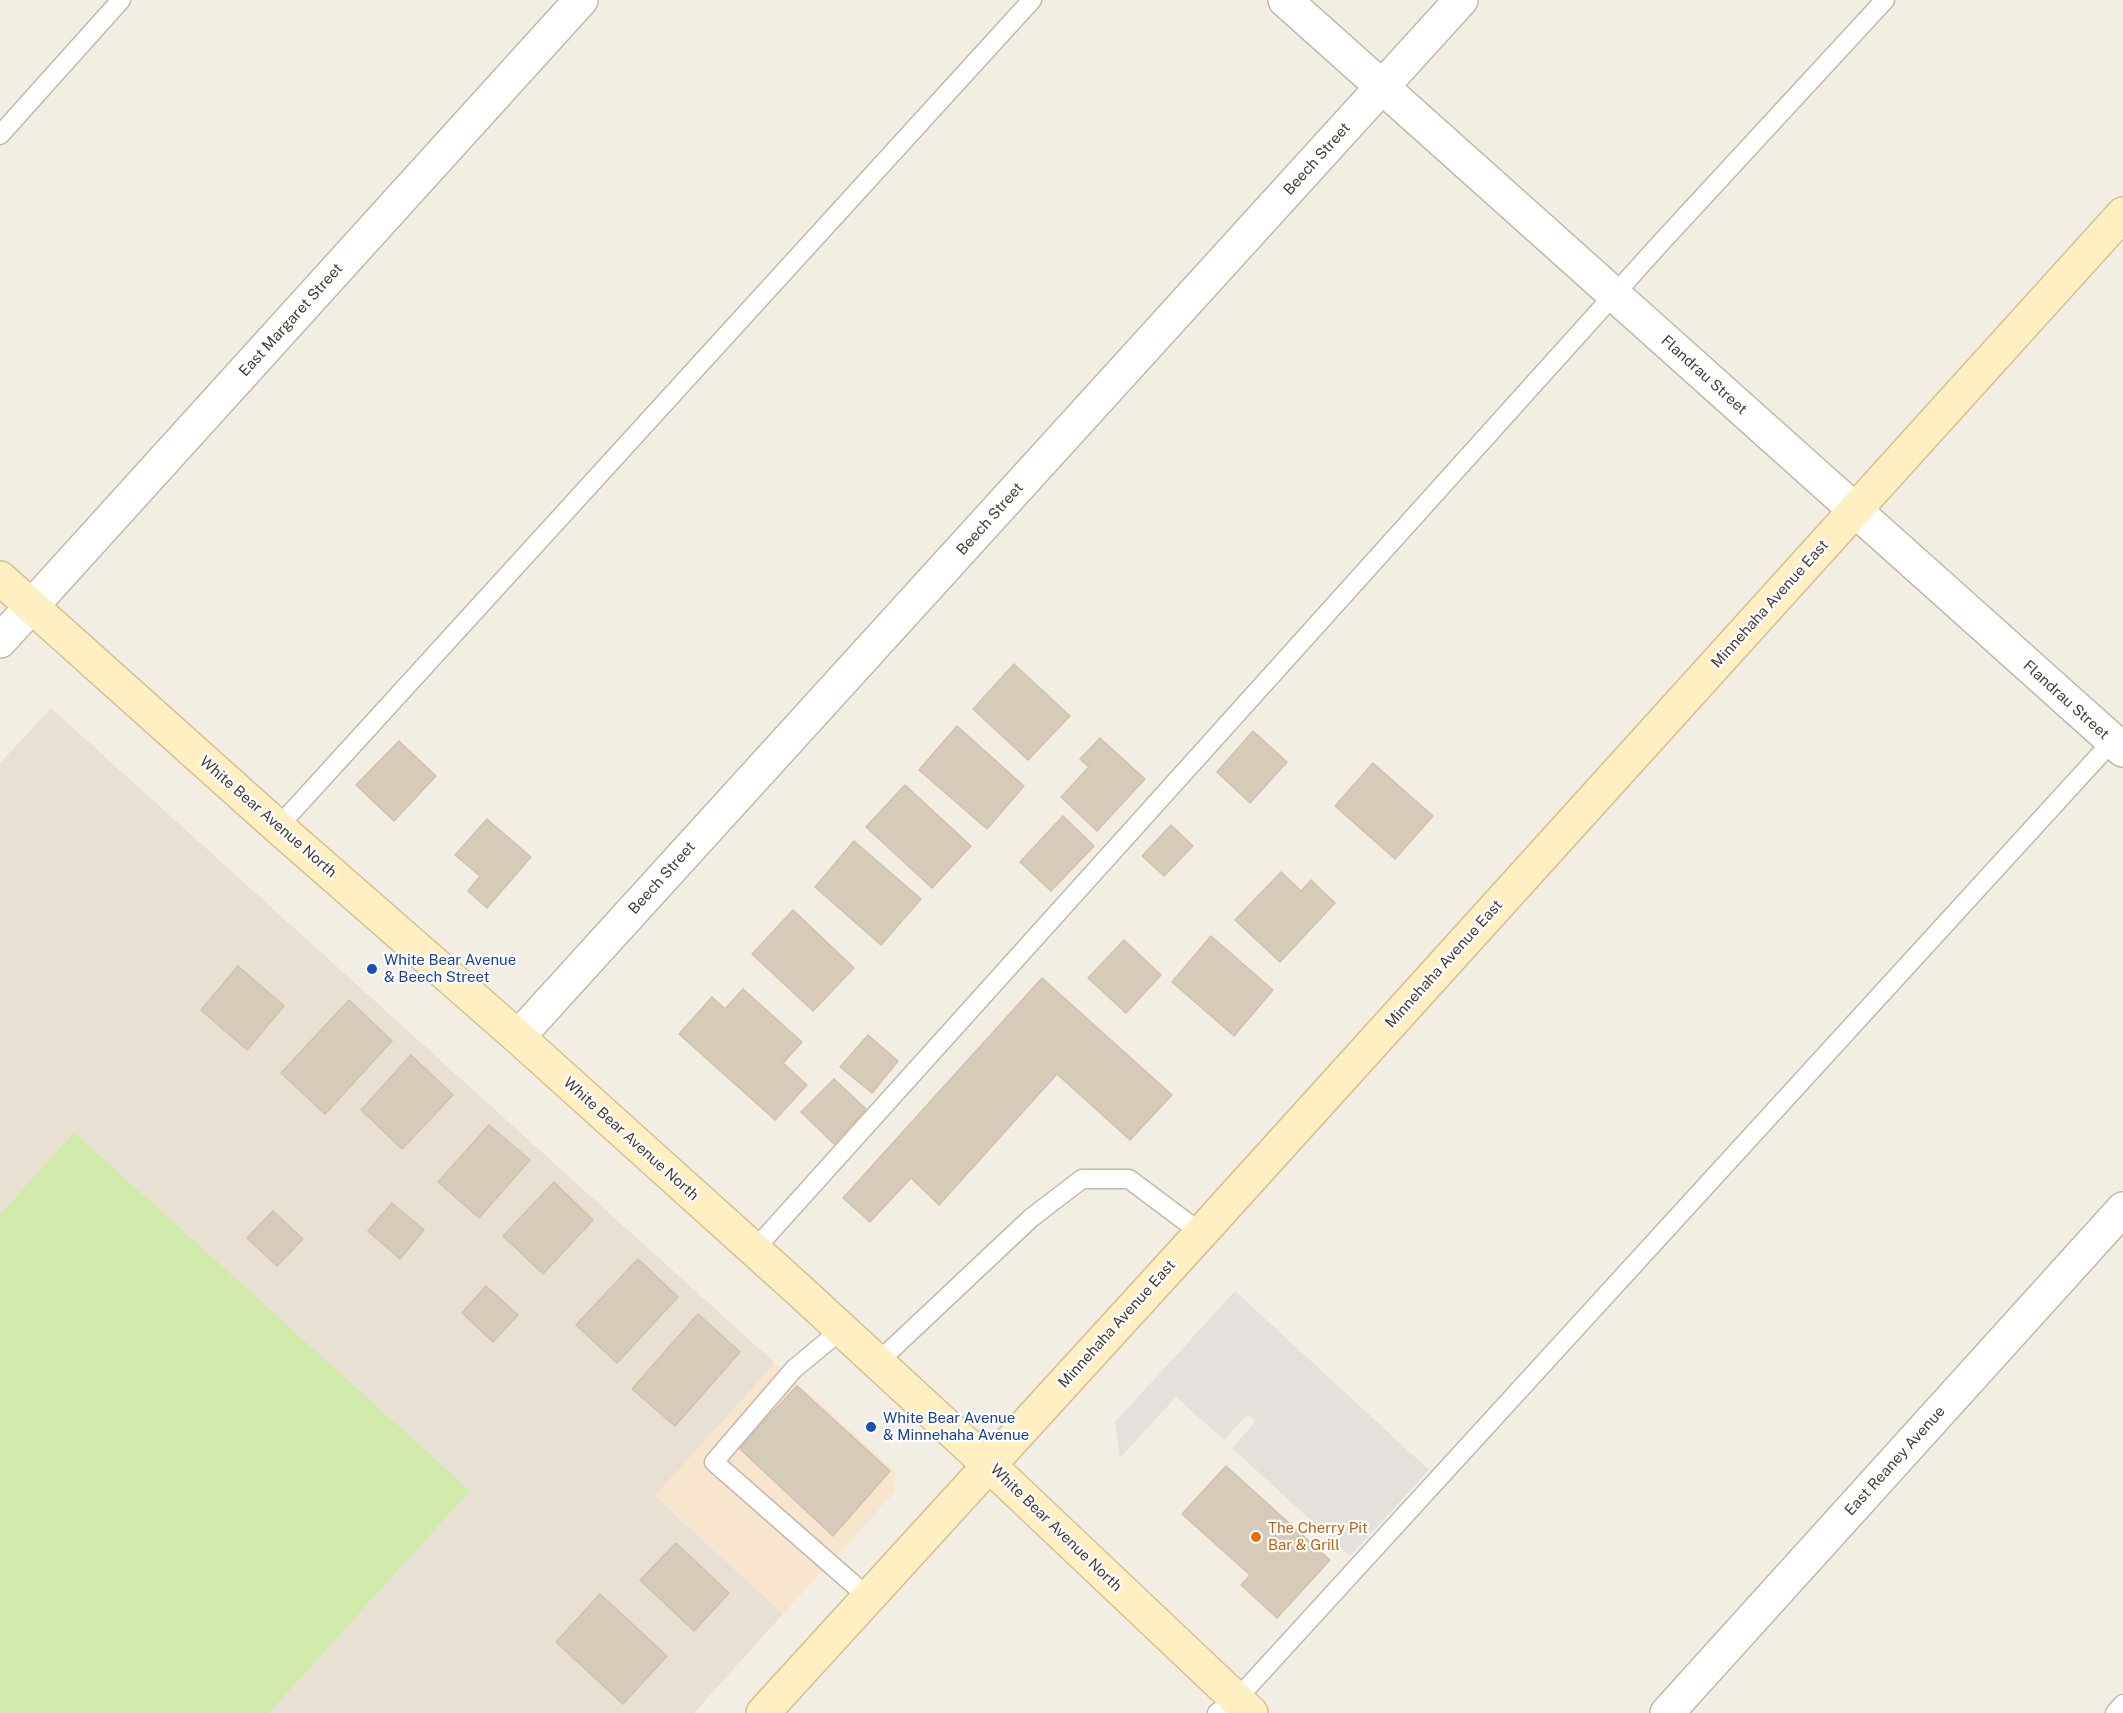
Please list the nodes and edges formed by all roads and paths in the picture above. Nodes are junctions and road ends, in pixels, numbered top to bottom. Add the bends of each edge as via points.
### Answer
1 (121, 0) edge
2 (581, 0) edge
3 (1032, 0) edge
4 (1285, 0) edge
5 (1461, 0) edge
6 (1885, 0) edge
7 (1382, 87) junction
8 (0, 135) edge
9 (2123, 214) edge
10 (1614, 296) junction
11 (1855, 511) junction
12 (0, 578) edge
13 (32, 607) junction
14 (0, 641) edge
15 (2119, 740) edge
16 (278, 827) junction
17 (518, 1037) junction
18 (2123, 1209) edge
19 (1201, 1233) junction
20 (754, 1250) junction
21 (841, 1330) junction
22 (878, 1362) junction
23 (989, 1465) junction
24 (868, 1597) junction
25 (2123, 1704) edge
26 (1235, 1709) edge
27 (764, 1713) edge
28 (1667, 1713) edge
29 (2115, 1713) edge

1 - 8 lane
2 - 13 street, East Margaret Street
3 - 16 lane
4 - 7 street, Flandrau Street
5 - 7 street, Beech Street
6 - 10 lane
7 - 10 street, Flandrau Street
7 - 17 street, Beech Street
9 - 11 main road, Minnehaha Avenue East
10 - 11 street, Flandrau Street
10 - 20 lane
11 - 15 street, Flandrau Street
11 - 19 main road, Minnehaha Avenue East
12 - 13 main road, White Bear Avenue North
13 - 14 street, East Margaret Street
13 - 16 main road, White Bear Avenue North
15 - 26 lane
16 - 17 main road, White Bear Avenue North
17 - 20 main road, White Bear Avenue North
18 - 28 street, East Reaney Avenue
19 - 22 lane via 1129,1179 1082,1179 1031,1218
19 - 23 main road, Minnehaha Avenue East
20 - 21 main road, White Bear Avenue North
21 - 22 main road, White Bear Avenue North
21 - 24 lane via 794,1370 714,1462
22 - 23 main road, White Bear Avenue North
23 - 24 main road, Minnehaha Avenue East
23 - 26 main road, White Bear Avenue North
24 - 27 main road, Minnehaha Avenue East
25 - 29 lane

